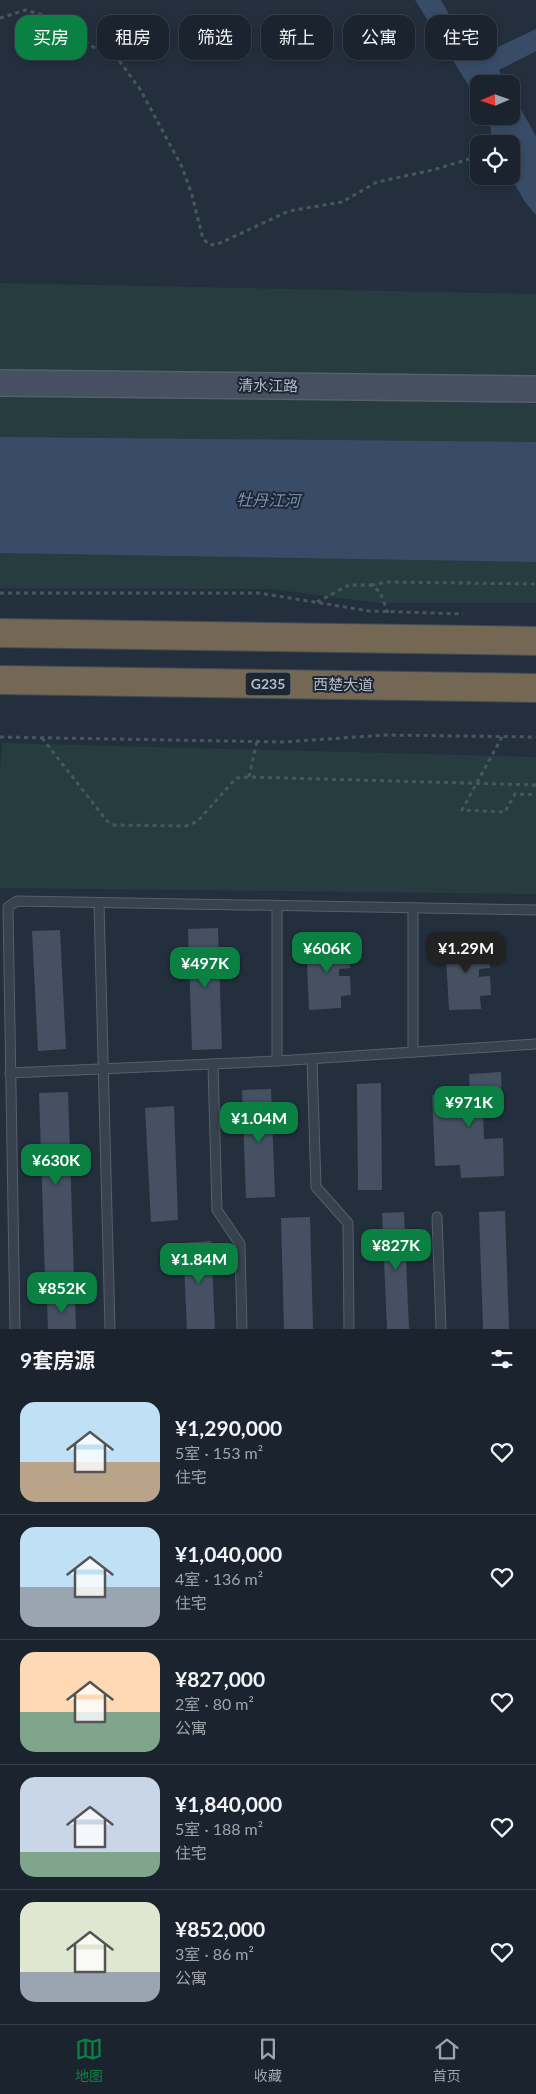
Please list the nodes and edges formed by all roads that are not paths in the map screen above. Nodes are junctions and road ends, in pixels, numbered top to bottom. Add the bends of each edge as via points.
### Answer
1 (0, 383) edge
2 (536, 389) edge
3 (0, 633) edge
4 (536, 641) edge
5 (0, 680) edge
6 (536, 688) edge
7 (99, 903) junction
8 (276, 906) junction
9 (413, 908) junction
10 (536, 910) edge
11 (536, 1044) edge
12 (413, 1052) junction
13 (312, 1059) junction
14 (278, 1061) junction
15 (213, 1064) junction
16 (103, 1068) junction
17 (10, 1073) junction
18 (437, 1217) dead end
19 (15, 1329) edge
20 (110, 1329) edge
21 (242, 1329) edge
22 (349, 1329) edge
23 (441, 1329) edge

1 - 2 street, 清水江路
3 - 4 highway
5 - 6 highway, 西楚大道 / G235
7 - 8 lane
7 - 16 lane
7 - 17 lane via 17,901 8,907
8 - 9 lane
8 - 14 lane
9 - 10 lane
9 - 12 lane
11 - 12 lane
12 - 13 lane
13 - 14 lane
13 - 22 lane via 316,1187 348,1223
14 - 15 lane
15 - 16 lane
15 - 21 lane via 217,1210 240,1244
16 - 17 lane
16 - 20 lane
17 - 19 lane
18 - 23 lane

